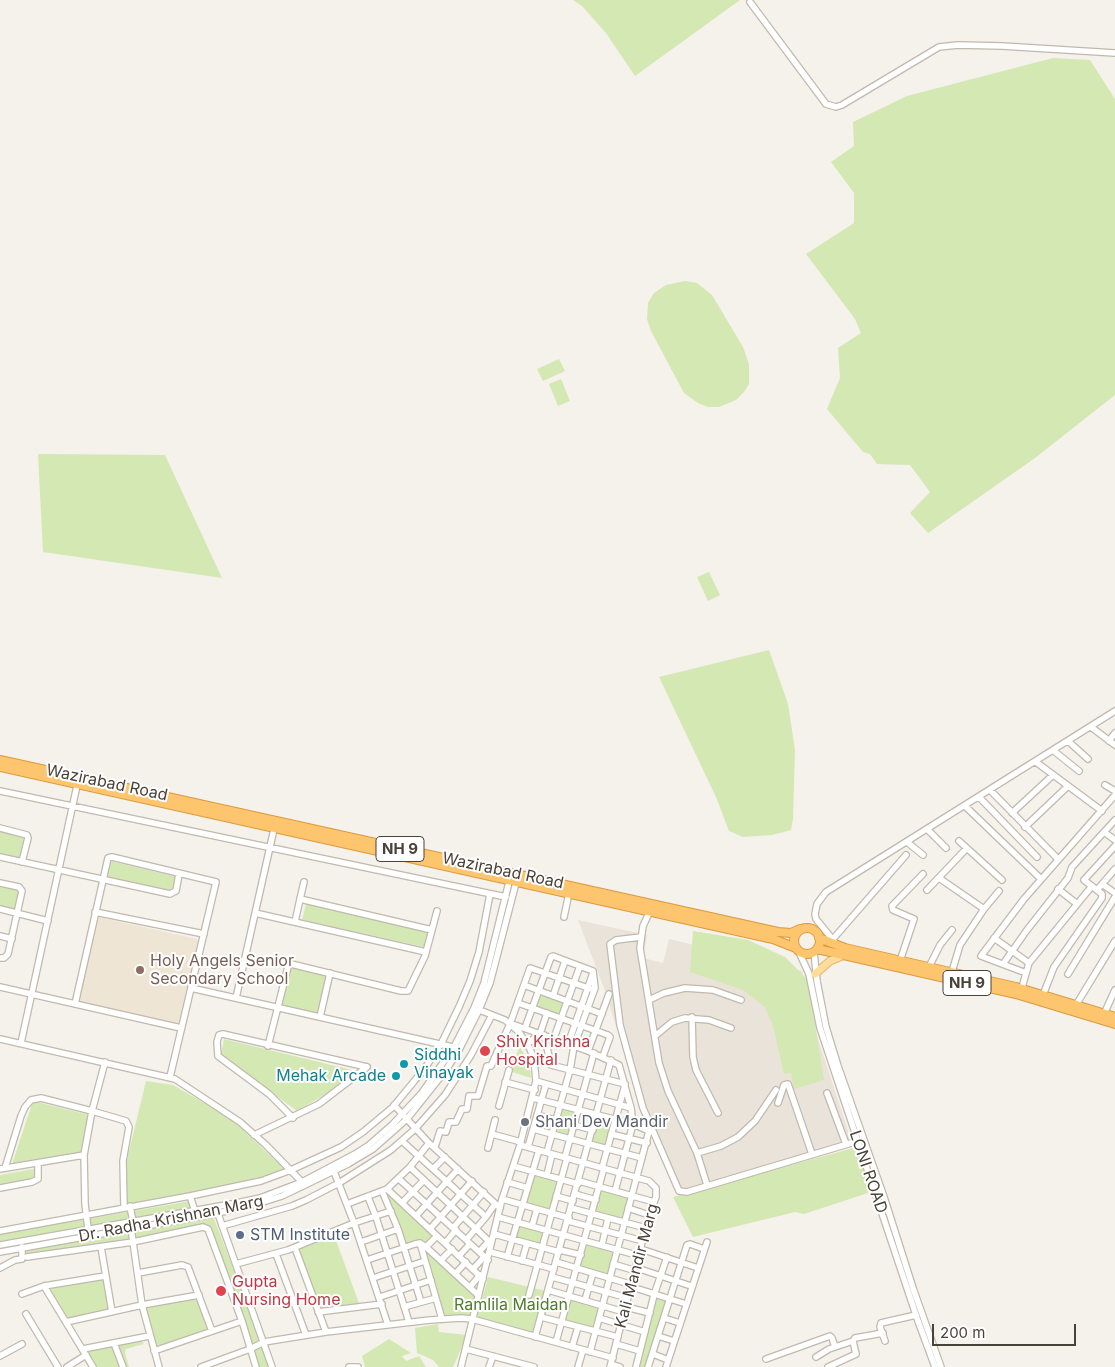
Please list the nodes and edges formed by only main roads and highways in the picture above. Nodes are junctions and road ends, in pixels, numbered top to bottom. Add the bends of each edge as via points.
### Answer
1 (0, 760) edge
2 (0, 767) edge
3 (78, 781) junction
4 (514, 877) junction
5 (800, 929) junction
6 (819, 938) junction
7 (798, 950) junction
8 (816, 950) junction
9 (846, 955) junction
10 (951, 976) junction
11 (814, 977) road end
12 (1021, 992) junction
13 (1115, 1017) edge
14 (1115, 1024) edge

1 - 3 highway, Wazirabad Road / NH 9
2 - 3 highway, Wazirabad Road / NH 9
3 - 4 highway, Wazirabad Road / NH 9
3 - 4 highway, Wazirabad Road / NH 9 via 274,828
4 - 5 highway, Wazirabad Road / NH 9 via 778,932 791,933
4 - 7 highway, Wazirabad Road / NH 9 via 569,893 773,939
5 - 6 highway via 811,929
5 - 7 highway via 794,938
6 - 8 highway
6 - 10 highway, NH 9 via 838,946 930,967
7 - 8 highway via 808,954
8 - 9 highway, NH 9
9 - 10 highway, NH 9
9 - 11 main road via 830,961
10 - 12 highway, NH 9
12 - 13 highway, NH 9 via 1043,995
12 - 14 highway, NH 9

